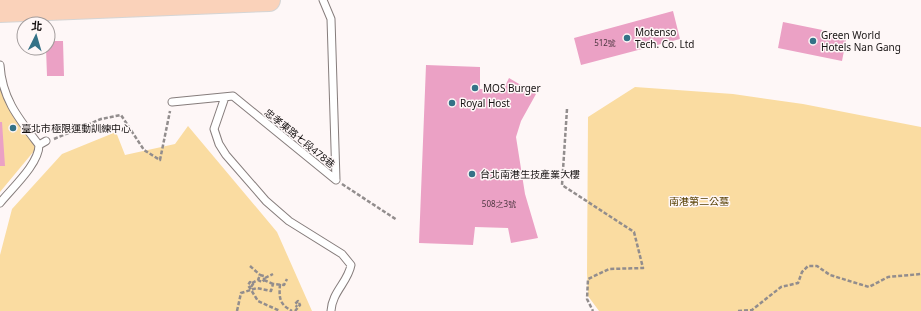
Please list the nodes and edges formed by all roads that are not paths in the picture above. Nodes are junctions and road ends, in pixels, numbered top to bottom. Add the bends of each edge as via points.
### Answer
1 (269, 0) edge
2 (322, 0) edge
3 (0, 11) edge
4 (0, 65) edge
5 (225, 97) junction
6 (172, 102) road end
7 (0, 203) edge
8 (332, 311) edge

1 - 3 main road
2 - 5 lane, 忠孝東路七段478巷 via 331,19 336,180 233,96
4 - 7 lane via 1,77 13,111 43,143 36,159
5 - 6 lane, 忠孝東路七段478巷
5 - 8 lane via 214,129 226,155 266,201 289,221 342,254 351,265 350,272 333,297

